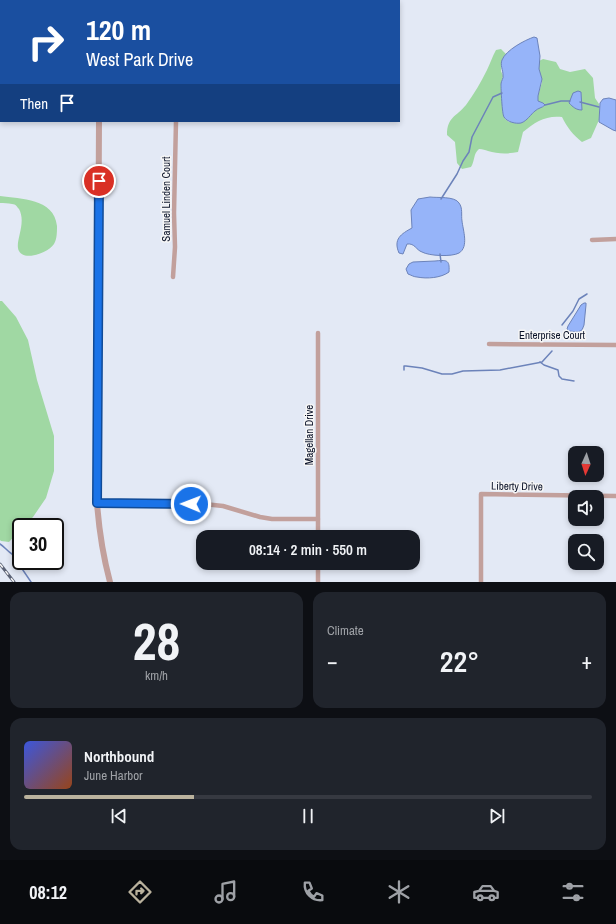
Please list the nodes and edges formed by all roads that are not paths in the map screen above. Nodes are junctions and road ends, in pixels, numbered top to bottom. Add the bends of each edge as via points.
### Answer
1 (99, 122) edge
2 (176, 122) edge
3 (616, 239) edge
4 (592, 240) dead end
5 (173, 277) dead end
6 (318, 333) dead end
7 (489, 344) dead end
8 (616, 345) edge
9 (616, 496) edge
10 (97, 503) junction
11 (318, 519) junction
12 (318, 530) edge
13 (318, 570) edge
14 (110, 582) edge
15 (318, 582) edge
16 (481, 582) edge

1 - 10 street
2 - 5 street, Samuel Linden Court
3 - 4 street
6 - 11 street, Magellan Drive
7 - 8 street, Enterprise Court
9 - 16 street, Liberty Drive via 481,494
10 - 11 street via 209,504 260,517
10 - 14 street via 98,524
11 - 12 street, Magellan Drive
13 - 15 street

